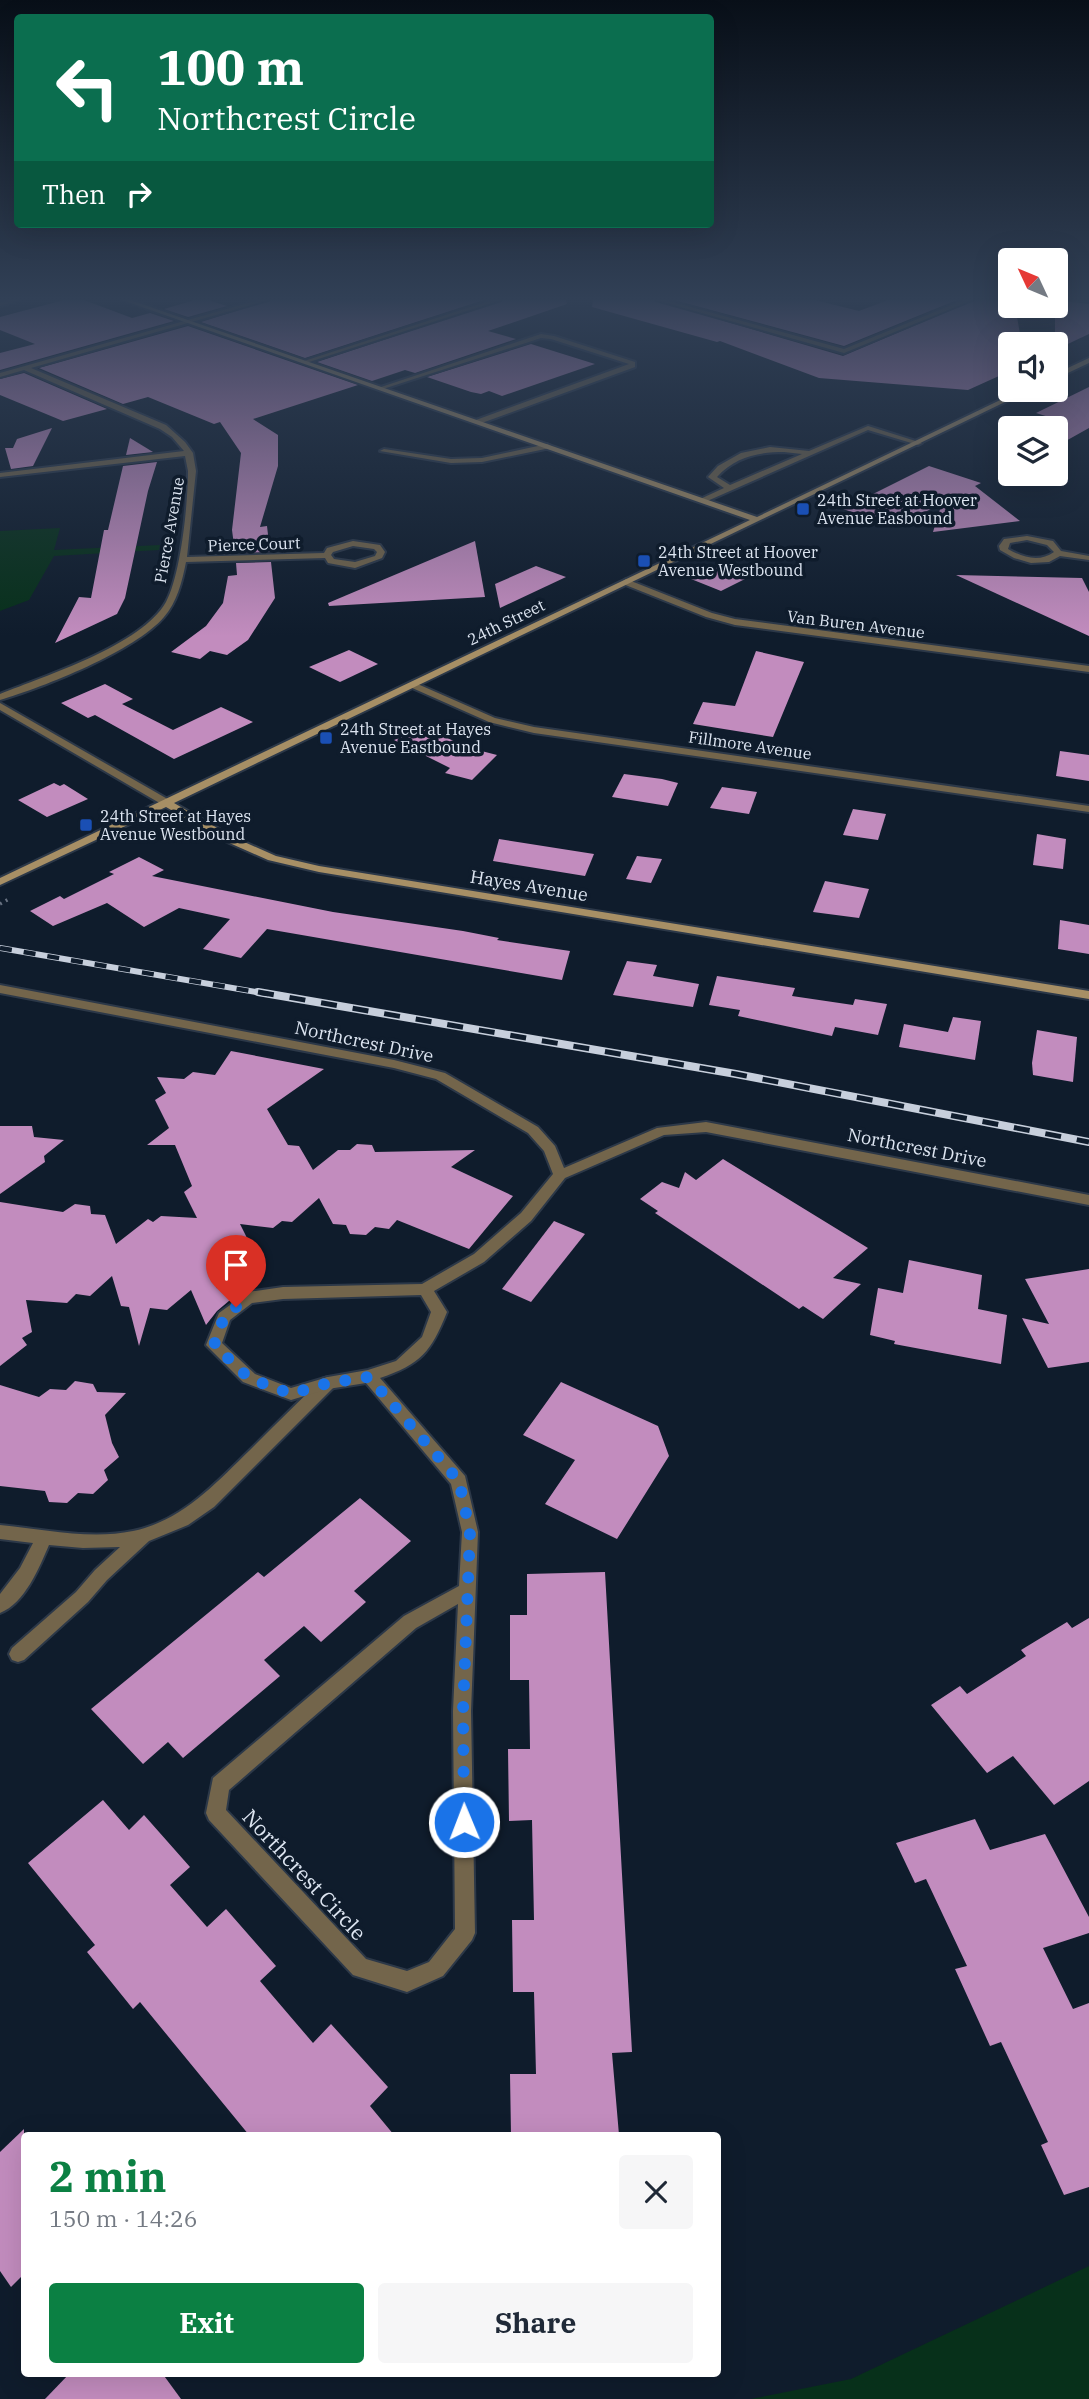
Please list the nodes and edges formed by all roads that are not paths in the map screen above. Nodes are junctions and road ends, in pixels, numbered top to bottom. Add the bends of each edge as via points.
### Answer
1 (128, 412) edge
2 (450, 412) edge
3 (507, 412) edge
4 (982, 412) edge
5 (479, 422) junction
6 (918, 443) junction
7 (548, 446) junction
8 (384, 451) dead end
9 (189, 453) junction
10 (809, 453) junction
11 (0, 475) edge
12 (730, 488) junction
13 (702, 500) junction
14 (756, 519) junction
15 (1058, 553) junction
16 (327, 555) junction
17 (1089, 558) edge
18 (182, 560) junction
19 (626, 582) junction
20 (1089, 669) edge
21 (413, 685) junction
22 (0, 697) edge
23 (0, 706) edge
24 (167, 803) junction
25 (1089, 809) edge
26 (0, 883) edge
27 (0, 989) edge
28 (1089, 995) edge
29 (560, 1175) junction
30 (1089, 1200) edge
31 (425, 1289) junction
32 (369, 1377) junction
33 (328, 1383) junction
34 (0, 1532) edge
35 (44, 1536) junction
36 (143, 1538) junction
37 (468, 1590) junction
38 (0, 1605) edge
39 (18, 1654) dead end

1 - 9 street, Pierce Avenue via 180,438
2 - 5 street
3 - 5 street
4 - 6 street, 24th Street
5 - 7 street
6 - 10 street via 868,428
6 - 14 street, 24th Street
7 - 8 street via 472,461
7 - 13 street
9 - 11 street
9 - 18 street, Pierce Avenue via 194,469
10 - 12 street
10 - 12 street via 777,447 759,450 719,468 712,477
12 - 13 street
13 - 14 street
14 - 19 street, 24th Street
15 - 15 street via 1040,540 1016,539 1003,546 1021,559 1045,560
15 - 17 street
16 - 16 street, Pierce Court via 331,561 355,565 379,558 381,552 377,547 353,543
16 - 18 street, Pierce Court
18 - 22 street, Pierce Avenue via 170,602 160,618 105,653
19 - 20 street, Van Buren Avenue via 735,622
19 - 21 street, 24th Street
21 - 24 street, 24th Street
21 - 25 street, Fillmore Avenue via 492,720 534,730
23 - 24 street, Hayes Avenue
24 - 26 street, 24th Street
24 - 28 street, Hayes Avenue via 272,858 318,869
27 - 29 street, Northcrest Drive via 440,1076 533,1130 550,1149
29 - 30 street, Northcrest Drive via 662,1131 706,1127
29 - 31 street via 526,1217 479,1258
31 - 32 street via 439,1312 428,1340 401,1365
31 - 33 street via 271,1294 248,1298 224,1317 214,1345 249,1378 291,1394
32 - 33 street
32 - 37 street, Northcrest Circle via 459,1481 470,1532
33 - 36 street via 208,1502 188,1518
34 - 35 street
35 - 36 street via 112,1543
35 - 38 street via 19,1588
36 - 39 street
37 - 37 street, Northcrest Circle via 463,1711 465,1933 436,1969 407,1982 360,1968 216,1813 220,1785 410,1622

